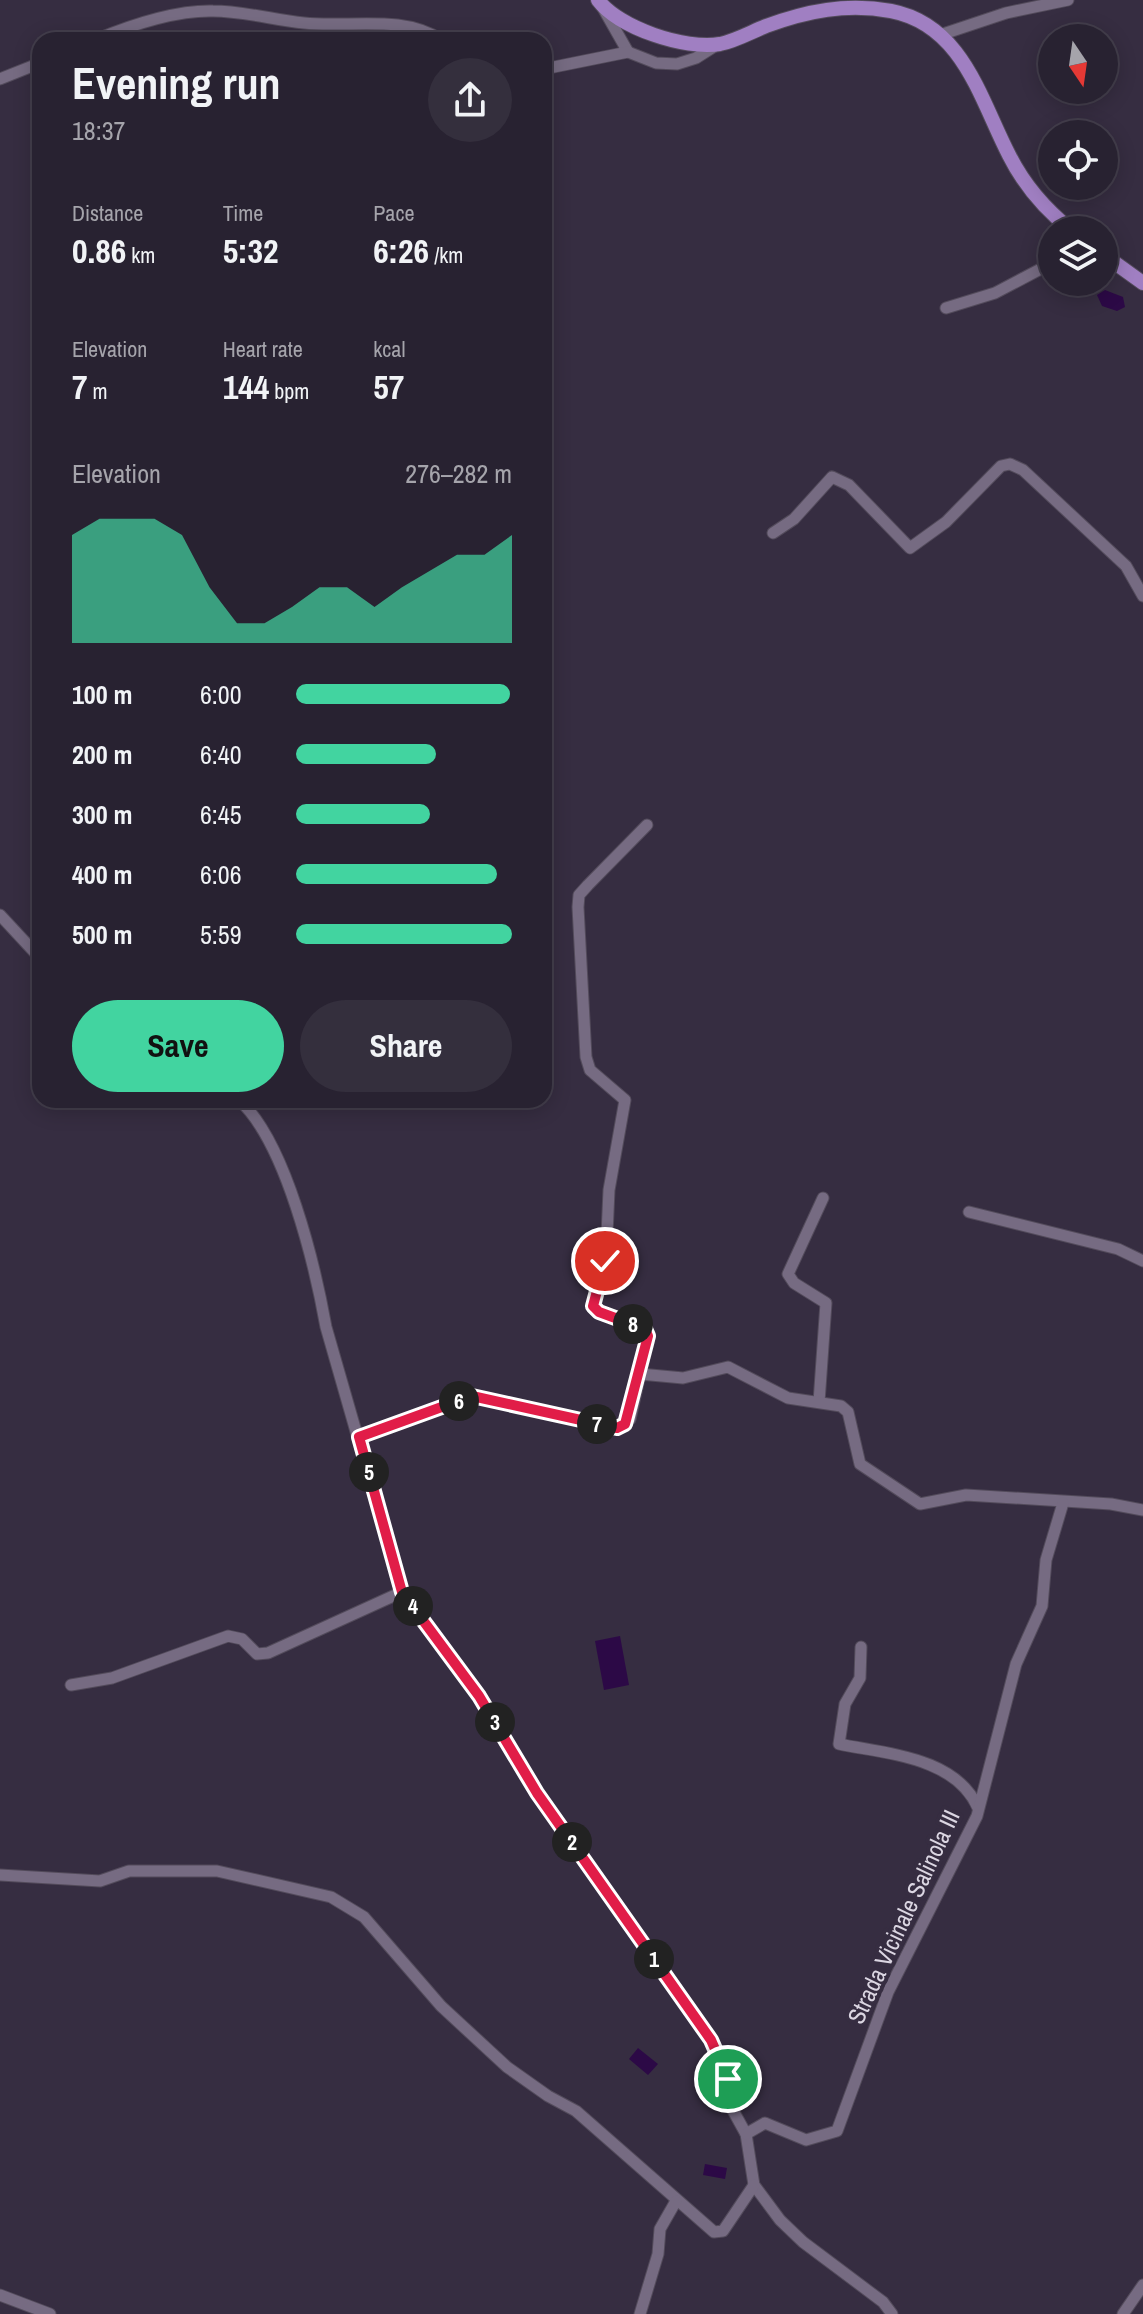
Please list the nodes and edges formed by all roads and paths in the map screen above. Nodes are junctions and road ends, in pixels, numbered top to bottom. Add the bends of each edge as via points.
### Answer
1 (1068, 0) edge
2 (599, 2) edge
3 (114, 32) edge
4 (430, 32) edge
5 (940, 35) junction
6 (719, 44) junction
7 (628, 52) junction
8 (32, 66) edge
9 (552, 67) edge
10 (0, 79) edge
11 (1058, 216) edge
12 (1118, 265) edge
13 (1038, 270) edge
14 (1143, 283) edge
15 (946, 308) dead end
16 (773, 533) dead end
17 (1143, 596) edge
18 (647, 825) dead end
19 (0, 915) edge
20 (32, 949) edge
21 (248, 1108) edge
22 (823, 1198) dead end
23 (969, 1212) dead end
24 (1143, 1261) edge
25 (640, 1374) junction
26 (819, 1402) junction
27 (359, 1437) junction
28 (1063, 1503) junction
29 (1143, 1510) edge
30 (402, 1592) junction
31 (861, 1647) dead end
32 (71, 1685) dead end
33 (978, 1809) junction
34 (0, 1875) edge
35 (746, 2134) junction
36 (754, 2185) junction
37 (676, 2201) junction
38 (1143, 2285) edge
39 (0, 2295) edge
40 (50, 2314) edge
41 (640, 2314) edge
42 (892, 2314) edge
43 (1123, 2314) edge

1 - 5 street
2 - 6 main road via 644,32
2 - 7 street
3 - 4 street via 212,10 308,24 409,26
5 - 6 main road via 894,12 854,6 792,16
5 - 11 main road via 973,76 1024,181
6 - 7 street via 677,64 656,63
7 - 9 street
8 - 10 street
12 - 14 main road
13 - 15 street via 995,293
16 - 17 street via 794,519 832,477 842,479 910,548 946,522 1001,466 1010,464 1023,470 1126,566
18 - 25 street via 579,895 578,907 586,1057 590,1070 625,1100 607,1203 606,1257 593,1306 645,1329 648,1343
19 - 20 street
21 - 27 street via 274,1149 301,1227
22 - 26 street via 788,1274 826,1303
23 - 24 street via 1118,1249
25 - 26 street via 683,1378 728,1367 788,1398
25 - 27 street via 630,1419 617,1428 472,1396
26 - 28 street via 848,1412 860,1464 920,1504 966,1495
27 - 30 street
28 - 29 street
28 - 33 street, Strada Vicinale Salinola III via 1046,1560 1042,1606 1016,1664
30 - 32 street via 268,1653 257,1654 242,1639 228,1636 112,1678
30 - 35 street via 479,1696 537,1793 711,2040 728,2079 730,2105
31 - 33 street, Strada Vicinale Salinola III via 860,1678 845,1704 839,1744 931,1763 971,1791
33 - 35 street, Strada Vicinale Salinola III via 888,1992 837,2131 806,2140 765,2123
34 - 37 street via 100,1881 129,1871 217,1871 331,1897 364,1917 441,2006 507,2067 576,2111
35 - 36 street
36 - 37 street via 723,2231 714,2232
36 - 42 street via 788,2227
37 - 41 street via 660,2229
38 - 43 street
39 - 40 street

